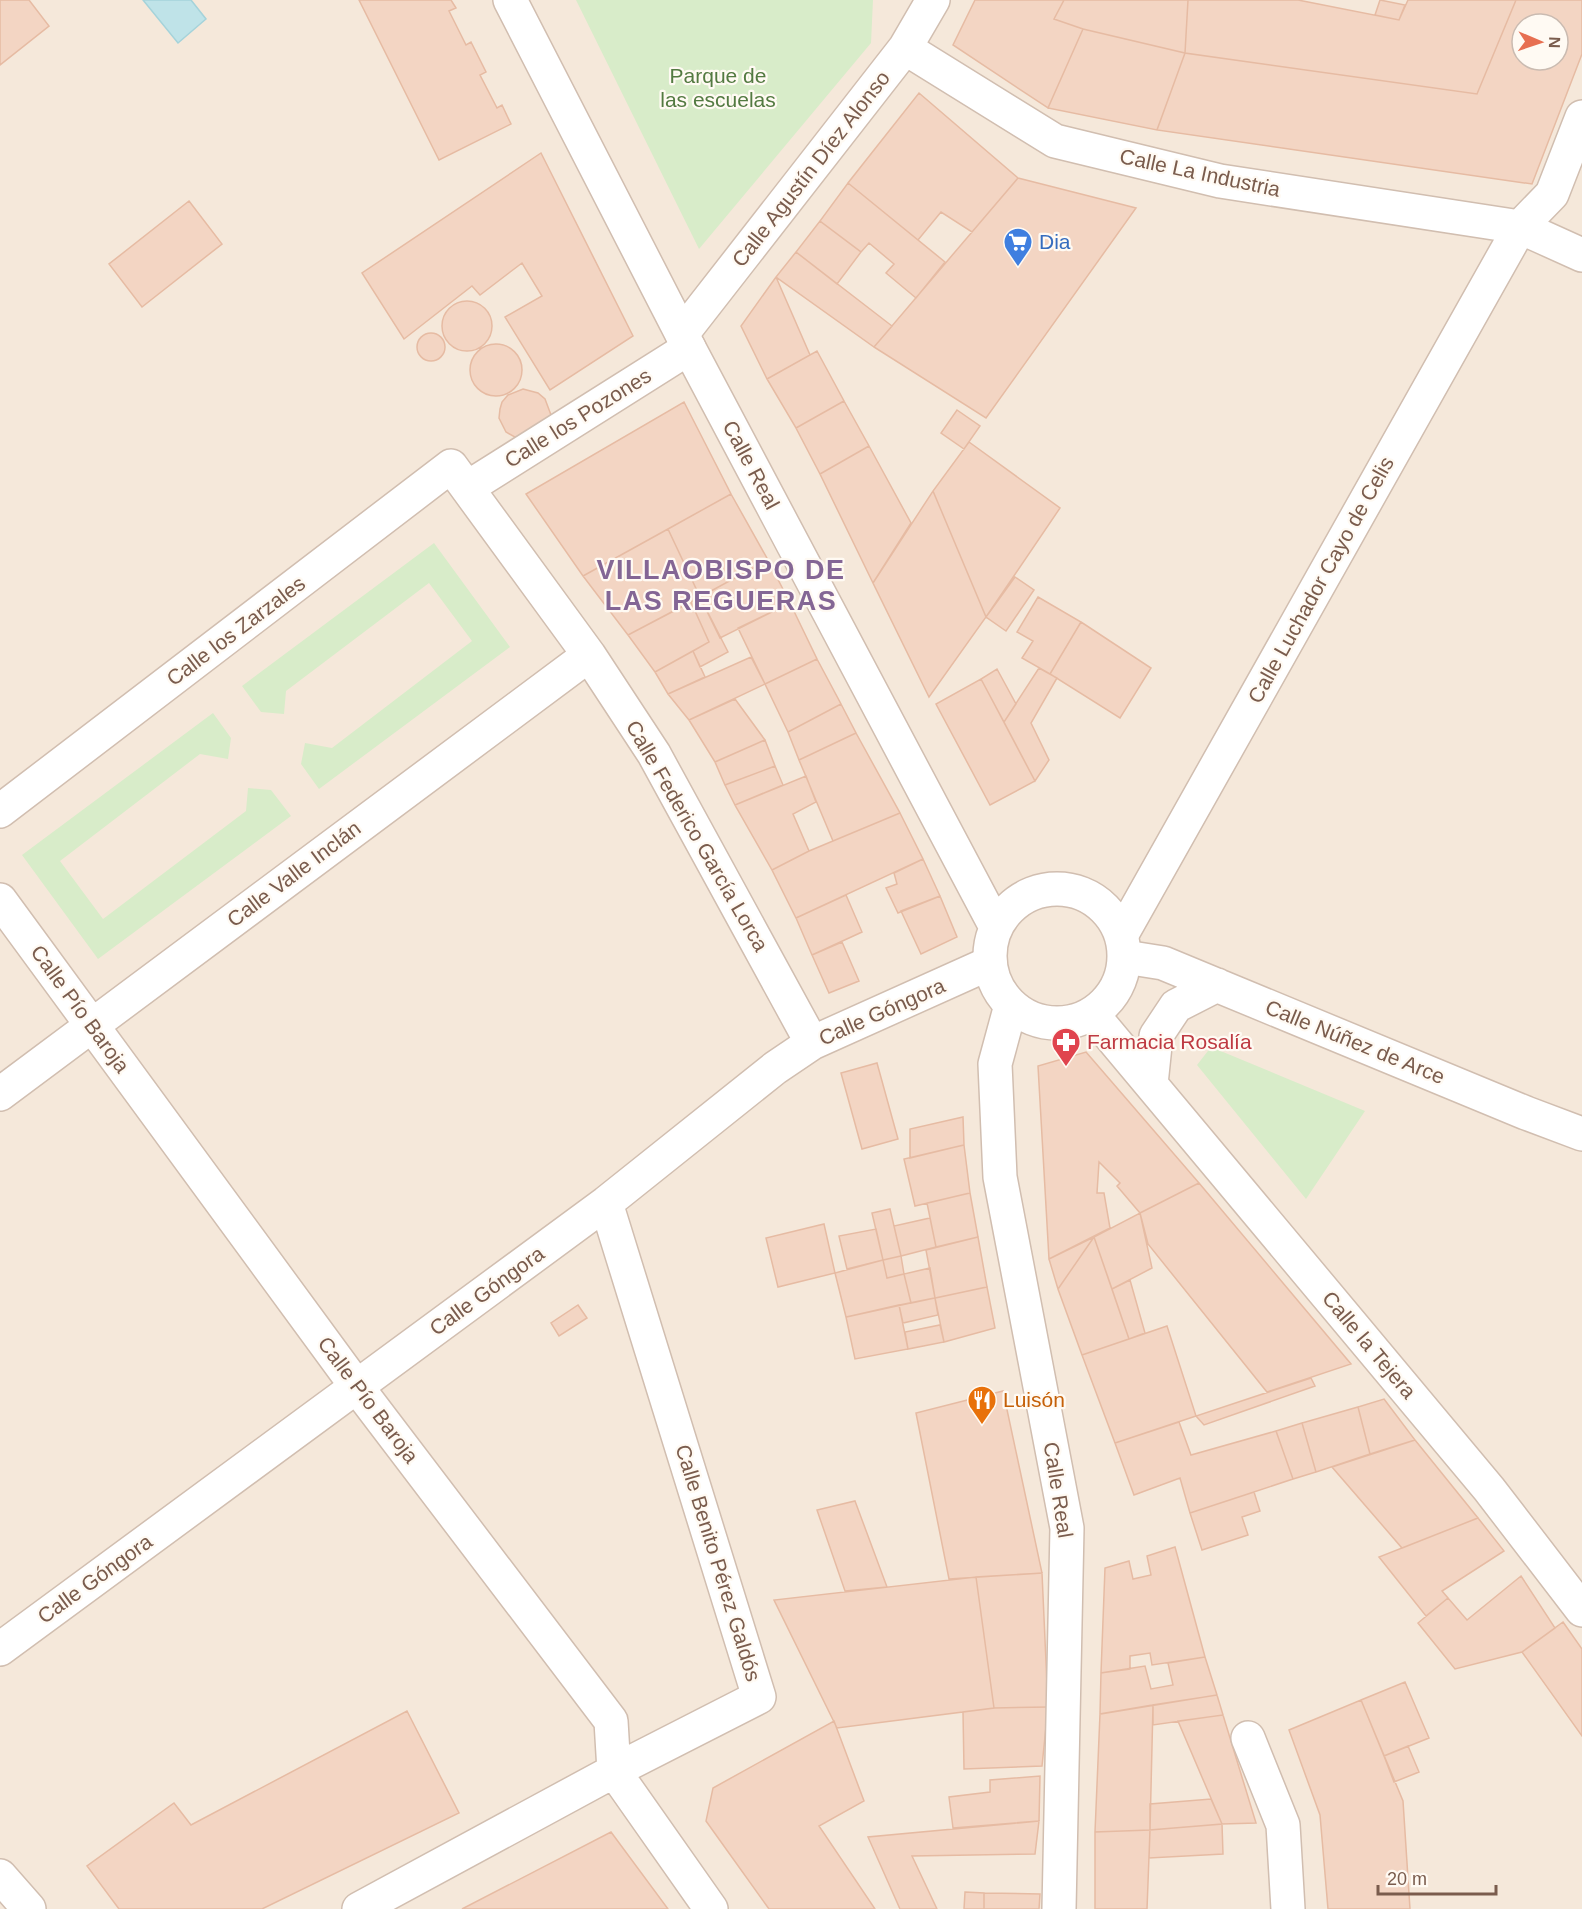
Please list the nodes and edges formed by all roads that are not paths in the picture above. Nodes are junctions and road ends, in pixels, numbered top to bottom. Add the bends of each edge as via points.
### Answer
1 (510, 0) edge
2 (933, 0) edge
3 (905, 48) junction
4 (1582, 117) edge
5 (1520, 227) junction
6 (1582, 255) edge
7 (686, 341) junction
8 (467, 488) junction
9 (589, 655) junction
10 (0, 811) edge
11 (0, 900) edge
12 (996, 927) junction
13 (1124, 945) junction
14 (990, 963) junction
15 (1217, 985) junction
16 (1011, 1005) junction
17 (1092, 1014) junction
18 (92, 1025) junction
19 (812, 1043) junction
20 (1151, 1084) junction
21 (0, 1094) edge
22 (1582, 1134) edge
23 (606, 1203) junction
24 (357, 1387) junction
25 (1582, 1610) edge
26 (0, 1649) edge
27 (1248, 1738) dead end
28 (614, 1771) junction
29 (0, 1876) edge
30 (29, 1909) edge
31 (359, 1909) edge
32 (711, 1909) edge
33 (1059, 1909) edge
34 (1288, 1909) edge

1 - 7 street, Calle Real
2 - 3 street, Calle Agustín Díez Alonso
3 - 5 street, Calle La Industria via 1055,141 1220,181
3 - 7 street, Calle Agustín Díez Alonso
4 - 5 street, Calle Luchador Cayo de Celis via 1552,194
5 - 6 street
5 - 13 street, Calle Luchador Cayo de Celis
7 - 8 street, Calle los Pozones
7 - 12 street, Calle Real
8 - 9 street, Calle Federico García Lorca
8 - 10 street, Calle los Zarzales via 451,466
9 - 18 street, Calle Valle Inclán
9 - 19 street, Calle Federico García Lorca via 654,754
11 - 18 street, Calle Pío Baroja
12 - 13 street via 1009,908 1027,895 1049,888 1072,890 1094,898 1111,914
12 - 14 street
13 - 15 street, Calle Núñez de Arce
13 - 17 street via 1121,980 1109,999
14 - 16 street via 1001,993
14 - 19 street, Calle Góngora
15 - 20 street via 1176,1006 1156,1036
15 - 22 street, Calle Núñez de Arce
16 - 17 street via 1029,1018 1051,1023 1072,1022
16 - 33 street, Calle Real via 995,1064 1000,1177 1067,1527
17 - 20 street, Calle la Tejera
18 - 21 street, Calle Valle Inclán
18 - 24 street, Calle Pío Baroja
19 - 23 street, Calle Góngora
20 - 25 street, Calle la Tejera via 1489,1489
23 - 24 street, Calle Góngora
23 - 28 street, Calle Benito Pérez Galdós via 759,1697
24 - 26 street, Calle Góngora
24 - 28 street, Calle Pío Baroja via 611,1720
27 - 34 street via 1283,1825
28 - 31 street, Calle Benito Pérez Galdós
28 - 32 street
29 - 30 street

